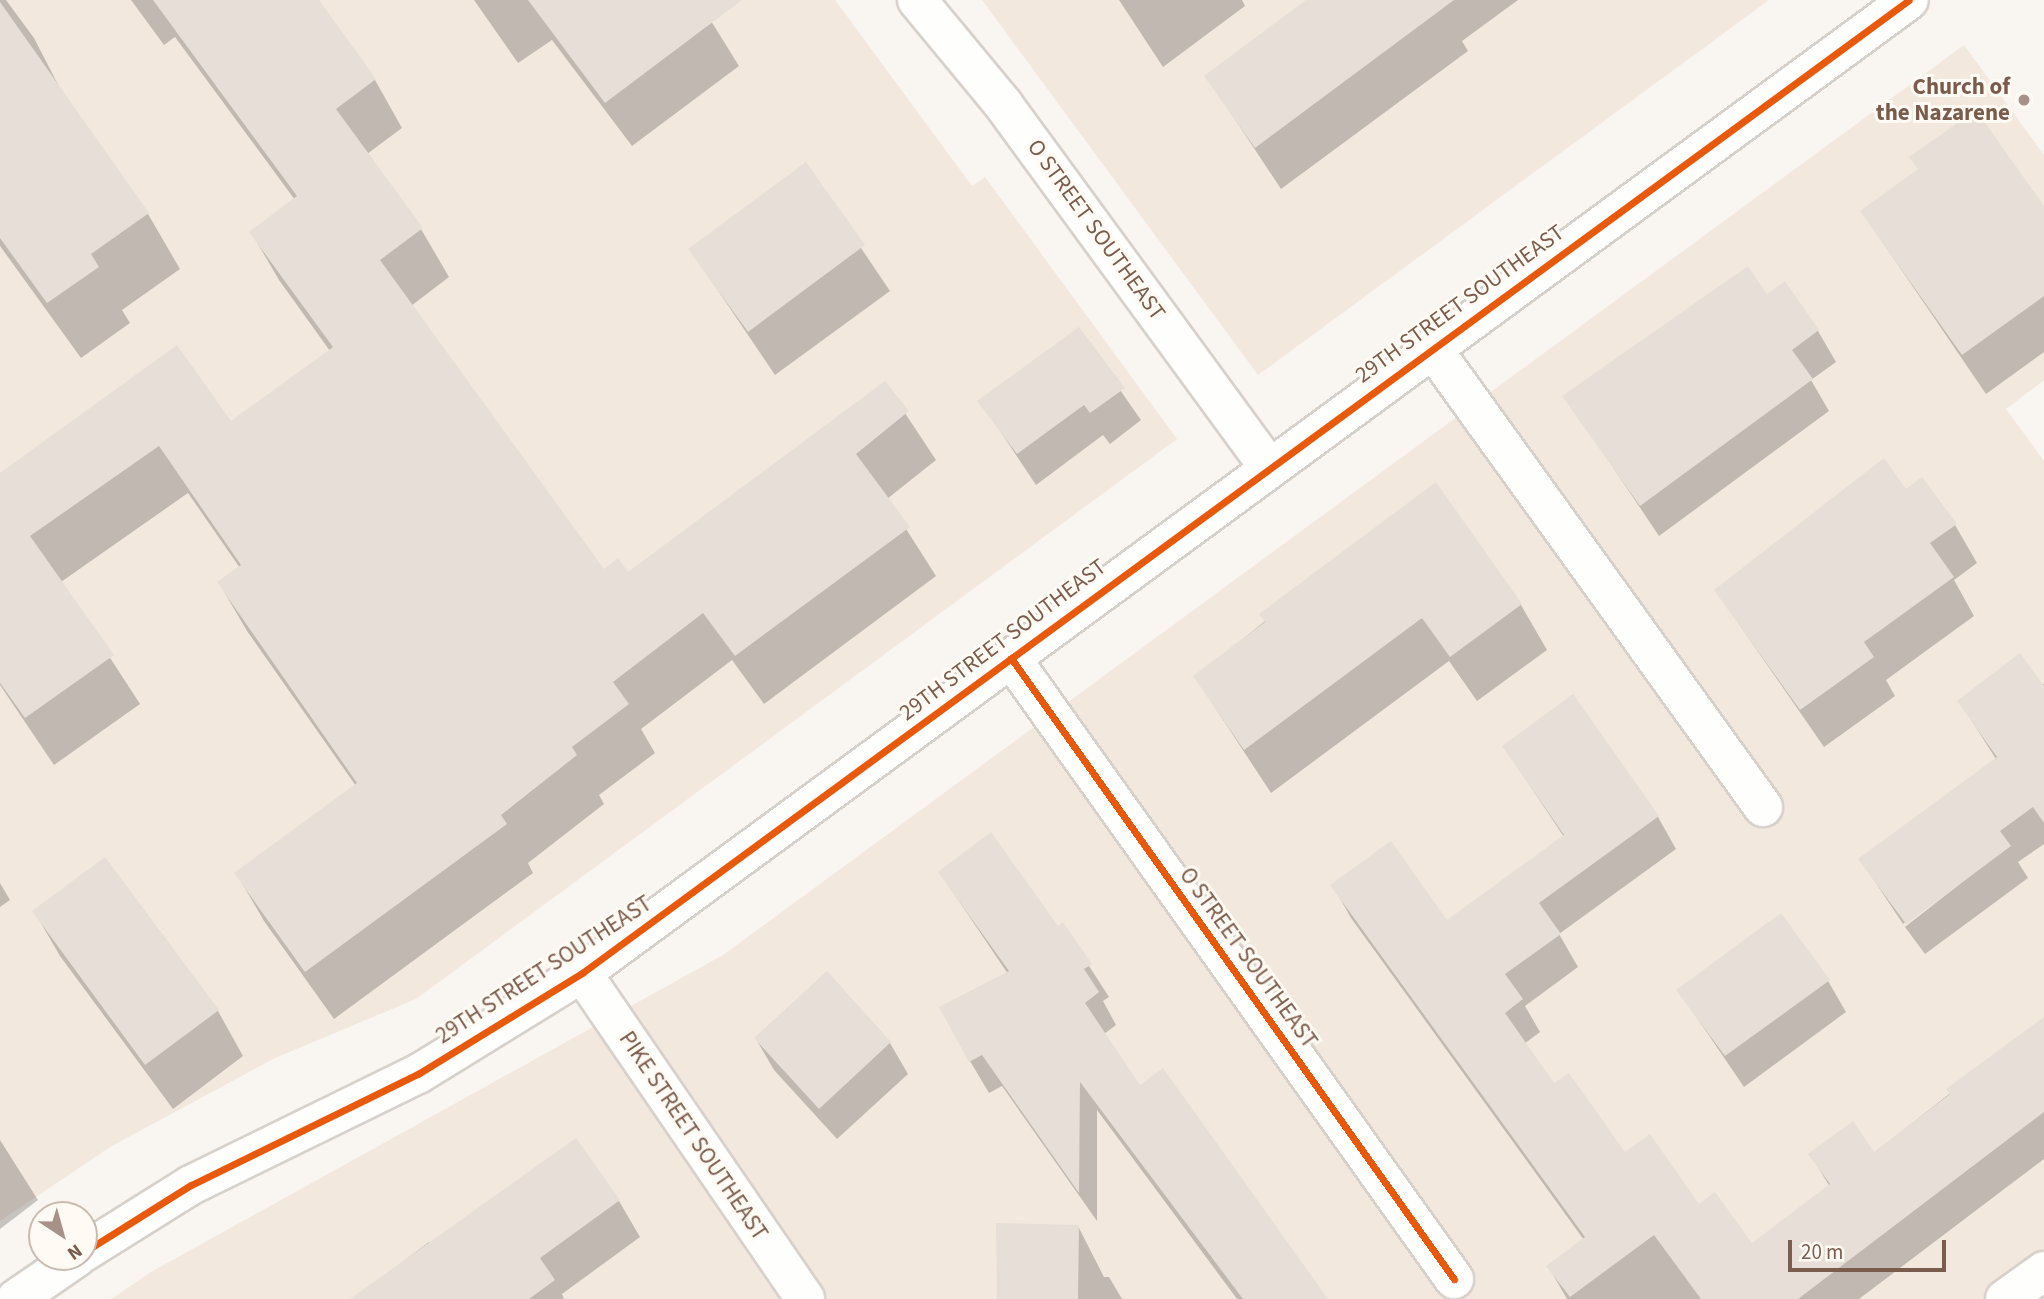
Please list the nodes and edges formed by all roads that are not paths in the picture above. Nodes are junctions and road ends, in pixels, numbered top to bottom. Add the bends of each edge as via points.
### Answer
1 (917, 0) edge
2 (1909, 0) edge
3 (1432, 348) junction
4 (1268, 466) junction
5 (1011, 658) junction
6 (1763, 807) dead end
7 (582, 973) junction
8 (98, 1243) edge
9 (56, 1271) edge
10 (2044, 1271) edge
11 (1454, 1279) dead end
12 (16, 1299) edge
13 (805, 1299) edge
14 (2005, 1299) edge

1 - 4 street, O STREET SOUTHEAST via 1003,104
2 - 3 street, 29TH STREET SOUTHEAST
3 - 4 street, 29TH STREET SOUTHEAST
3 - 6 street
4 - 5 street, 29TH STREET SOUTHEAST
5 - 7 street, 29TH STREET SOUTHEAST
5 - 11 street, O STREET SOUTHEAST
7 - 8 street, 29TH STREET SOUTHEAST via 418,1074 191,1185
7 - 13 street, PIKE STREET SOUTHEAST
9 - 12 street
10 - 14 street

